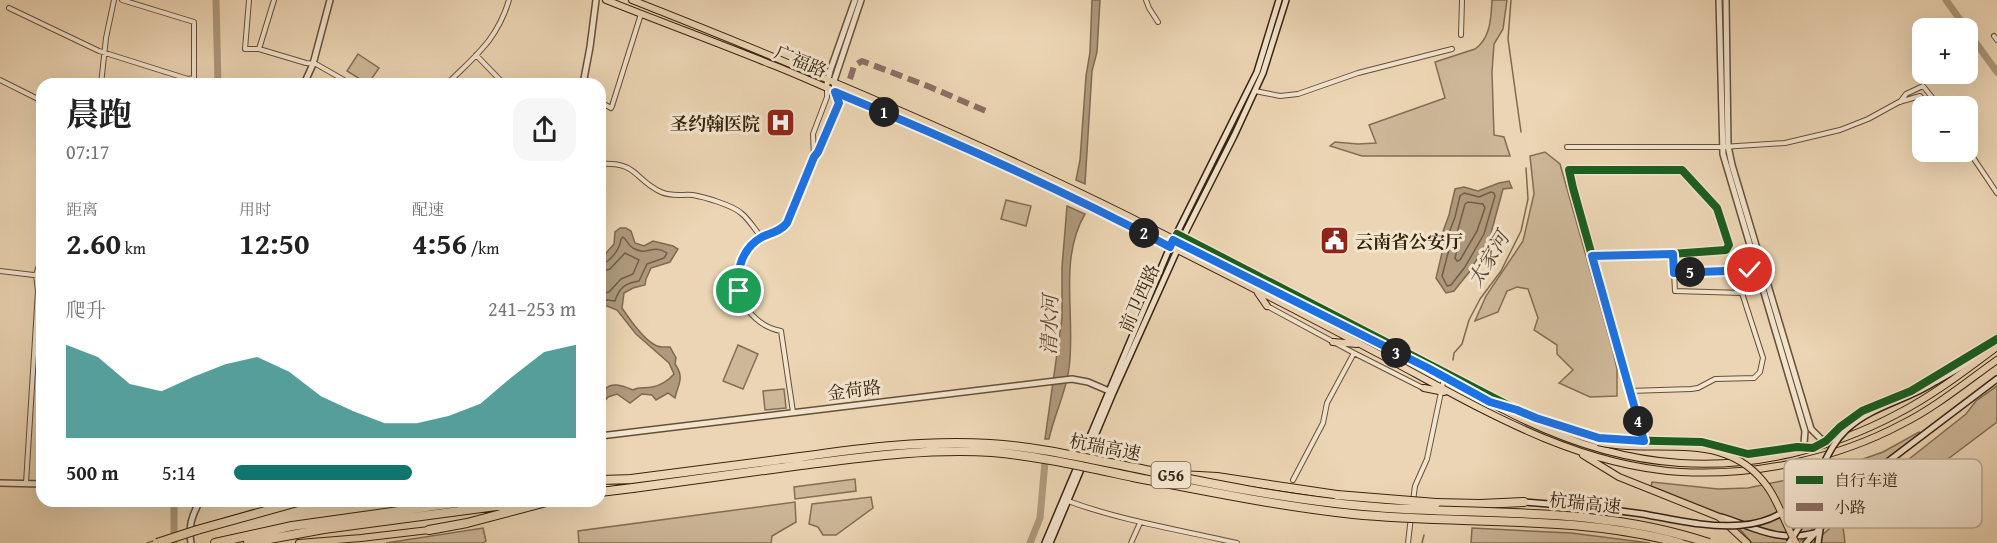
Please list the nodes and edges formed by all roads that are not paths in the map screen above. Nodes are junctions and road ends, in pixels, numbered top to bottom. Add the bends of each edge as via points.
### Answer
1 (114, 0) edge
2 (122, 0) edge
3 (249, 0) edge
4 (274, 0) edge
5 (330, 0) edge
6 (509, 0) edge
7 (596, 0) edge
8 (606, 0) edge
9 (632, 0) edge
10 (855, 0) edge
11 (861, 0) edge
12 (1146, 0) edge
13 (1280, 0) edge
14 (1286, 0) edge
15 (1462, 0) edge
16 (1719, 0) edge
17 (1726, 0) edge
18 (9, 8) dead end
19 (641, 14) junction
20 (1158, 22) dead end
21 (1461, 35) dead end
22 (1994, 36) dead end
23 (1723, 37) junction
24 (1997, 40) edge
25 (259, 49) junction
26 (1452, 49) dead end
27 (104, 53) junction
28 (476, 55) junction
29 (313, 64) junction
30 (102, 78) edge
31 (185, 78) edge
32 (194, 78) edge
33 (307, 78) edge
34 (342, 78) edge
35 (453, 78) edge
36 (498, 78) edge
37 (584, 78) edge
38 (0, 80) edge
39 (831, 80) junction
40 (827, 88) junction
41 (1255, 91) junction
42 (835, 92) junction
43 (1931, 96) edge
44 (36, 98) edge
45 (1912, 98) edge
46 (1899, 102) junction
47 (606, 105) edge
48 (1567, 147) dead end
49 (1725, 147) junction
50 (814, 157) junction
51 (1976, 162) edge
52 (606, 164) edge
53 (1997, 193) edge
54 (762, 238) junction
55 (1173, 240) junction
56 (1180, 244) junction
57 (1673, 254) junction
58 (1592, 256) junction
59 (1759, 268) junction
60 (0, 271) edge
61 (1674, 273) junction
62 (36, 275) edge
63 (1256, 290) junction
64 (1268, 306) joint
65 (36, 323) edge
66 (1997, 339) edge
67 (1333, 342) junction
68 (1360, 344) junction
69 (1997, 347) edge
70 (1402, 350) junction
71 (1354, 353) junction
72 (1997, 360) edge
73 (1428, 368) junction
74 (1444, 377) junction
75 (1997, 379) edge
76 (1794, 381) junction
77 (1424, 388) joint
78 (1442, 389) junction
79 (1109, 391) junction
80 (1629, 391) junction
81 (1490, 402) junction
82 (1517, 410) junction
83 (792, 412) junction
84 (1536, 418) junction
85 (606, 435) edge
86 (1837, 440) junction
87 (1644, 441) junction
88 (1826, 441) junction
89 (1813, 448) junction
90 (1800, 450) junction
91 (1579, 452) junction
92 (1809, 459) edge
93 (1827, 459) edge
94 (1891, 459) edge
95 (1784, 463) edge
96 (1162, 474) junction
97 (1293, 480) dead end
98 (606, 482) edge
99 (634, 482) junction
100 (0, 483) edge
101 (26, 484) junction
102 (36, 484) edge
103 (606, 490) edge
104 (1068, 501) junction
105 (1524, 502) joint
106 (197, 507) edge
107 (280, 507) edge
108 (427, 507) edge
109 (489, 507) edge
110 (527, 507) edge
111 (1784, 513) edge
112 (1719, 517) junction
113 (1784, 519) edge
114 (1140, 523) junction
115 (1788, 528) edge
116 (1799, 528) edge
117 (1819, 528) edge
118 (1821, 528) edge
119 (429, 530) joint
120 (1815, 533) junction
121 (1745, 542) edge
122 (157, 543) edge
123 (191, 543) edge
124 (215, 543) edge
125 (248, 543) edge
126 (298, 543) edge
127 (1045, 543) edge
128 (1050, 543) edge
129 (1131, 543) edge
130 (1237, 543) edge
131 (1408, 543) edge
132 (1680, 543) edge
133 (1710, 543) edge
134 (1789, 543) edge
135 (1796, 543) edge
136 (1806, 543) edge
137 (1818, 543) edge

1 - 27 street
2 - 32 street via 194,22
3 - 25 street via 245,49
4 - 25 street
5 - 29 main road
6 - 28 street via 496,31
7 - 37 main road
8 - 19 main road, 广福路
9 - 39 main road, 广福路
10 - 39 main road
11 - 39 main road
12 - 20 street
13 - 55 main road, 前卫西路 via 1257,72
14 - 41 main road, 前卫西路
15 - 21 street
16 - 23 main road
17 - 23 main road
18 - 27 street
19 - 40 main road, 广福路
19 - 47 street via 612,106
22 - 24 street
23 - 49 main road
25 - 29 street
26 - 41 street via 1358,73 1298,94 1280,96
27 - 30 street
27 - 31 street
28 - 35 street
28 - 36 street
29 - 33 main road
29 - 34 street
38 - 44 street
39 - 40 main road
39 - 42 main road
39 - 55 main road, 广福路 via 1015,162
40 - 42 main road, 广福路
40 - 50 street via 828,97 813,134
41 - 56 main road, 前卫西路
42 - 50 street via 839,103
42 - 55 main road, 广福路
43 - 46 street via 1923,86
45 - 46 street
46 - 49 street via 1868,119 1810,138
48 - 49 street
49 - 59 main road via 1724,161
50 - 54 street via 787,223
51 - 53 street
52 - 54 street via 630,168 668,195 697,196 732,207
54 - 83 street via 742,258 739,291 741,301 757,320 781,331
55 - 56 main road, 广福路
55 - 56 street
55 - 79 main road, 前卫西路
56 - 63 main road, 广福路
56 - 70 street
56 - 73 main road, 广福路
56 - 104 main road, 前卫西路
57 - 58 street
57 - 58 street via 1729,248 1717,208 1686,173 1679,169 1569,170
57 - 61 street
58 - 80 street
59 - 61 street
59 - 76 main road
60 - 62 street
61 - 80 street via 1675,291 1742,293 1762,367 1754,378 1715,379 1698,388
63 - 64 main road
63 - 68 main road, 广福路
64 - 67 street
65 - 101 street
66 - 88 street via 1911,391 1862,411
67 - 68 main road
67 - 71 street
68 - 78 main road, 广福路
69 - 86 main road, 广福路 via 1899,413
69 - 93 main road, bridge via 1856,422 1838,439
70 - 73 main road
70 - 82 street
71 - 77 street
71 - 97 street
72 - 92 main road, 广福路 via 1905,423 1845,450
73 - 74 main road, 广福路
74 - 78 street
74 - 81 main road, 广福路
75 - 94 main road
76 - 88 main road via 1811,429
76 - 90 main road via 1805,431
77 - 78 main road
78 - 91 main road, 广福路
78 - 131 street via 1427,459 1415,486
79 - 83 main road, 金荷路 via 1072,379
79 - 127 main road, 前卫西路
80 - 87 street
81 - 82 main road
81 - 90 main road, 广福路 via 1598,449 1641,458 1679,463 1736,462
82 - 84 street
83 - 85 main road, 金荷路
84 - 87 street via 1599,438
84 - 113 main road, bridge via 1598,442 1632,447 1696,447 1734,457 1768,488
86 - 88 main road
86 - 89 main road, 广福路
87 - 90 street via 1702,442 1748,454
88 - 89 street
89 - 90 main road, 广福路
91 - 95 main road, 广福路 via 1679,472 1745,470
91 - 112 main road via 1619,477
96 - 99 highway, 杭瑞高速 / G56, bridge via 1031,448 950,443 866,448
96 - 105 highway, bridge via 1217,477 1350,497 1436,503
96 - 133 highway, 杭瑞高速 / G56, bridge via 1349,505 1602,518
98 - 99 highway
99 - 103 highway, 杭瑞高速 / G56
99 - 132 highway, 杭瑞高速 / G56, bridge via 867,456 978,452 1041,458 1306,508 1394,517 1585,525
100 - 101 main road
101 - 102 main road
104 - 114 street
104 - 128 main road, 前卫西路
105 - 111 main road, bridge via 1598,508 1734,529 1756,527
106 - 123 main road via 190,520
107 - 122 highway, bridge
108 - 124 highway via 292,526
109 - 125 highway
110 - 119 highway
112 - 120 main road via 1775,536
112 - 121 main road
114 - 129 street
114 - 130 street
115 - 135 main road, bridge
116 - 134 main road, bridge
117 - 120 main road
118 - 137 main road
119 - 126 main road
120 - 136 main road

